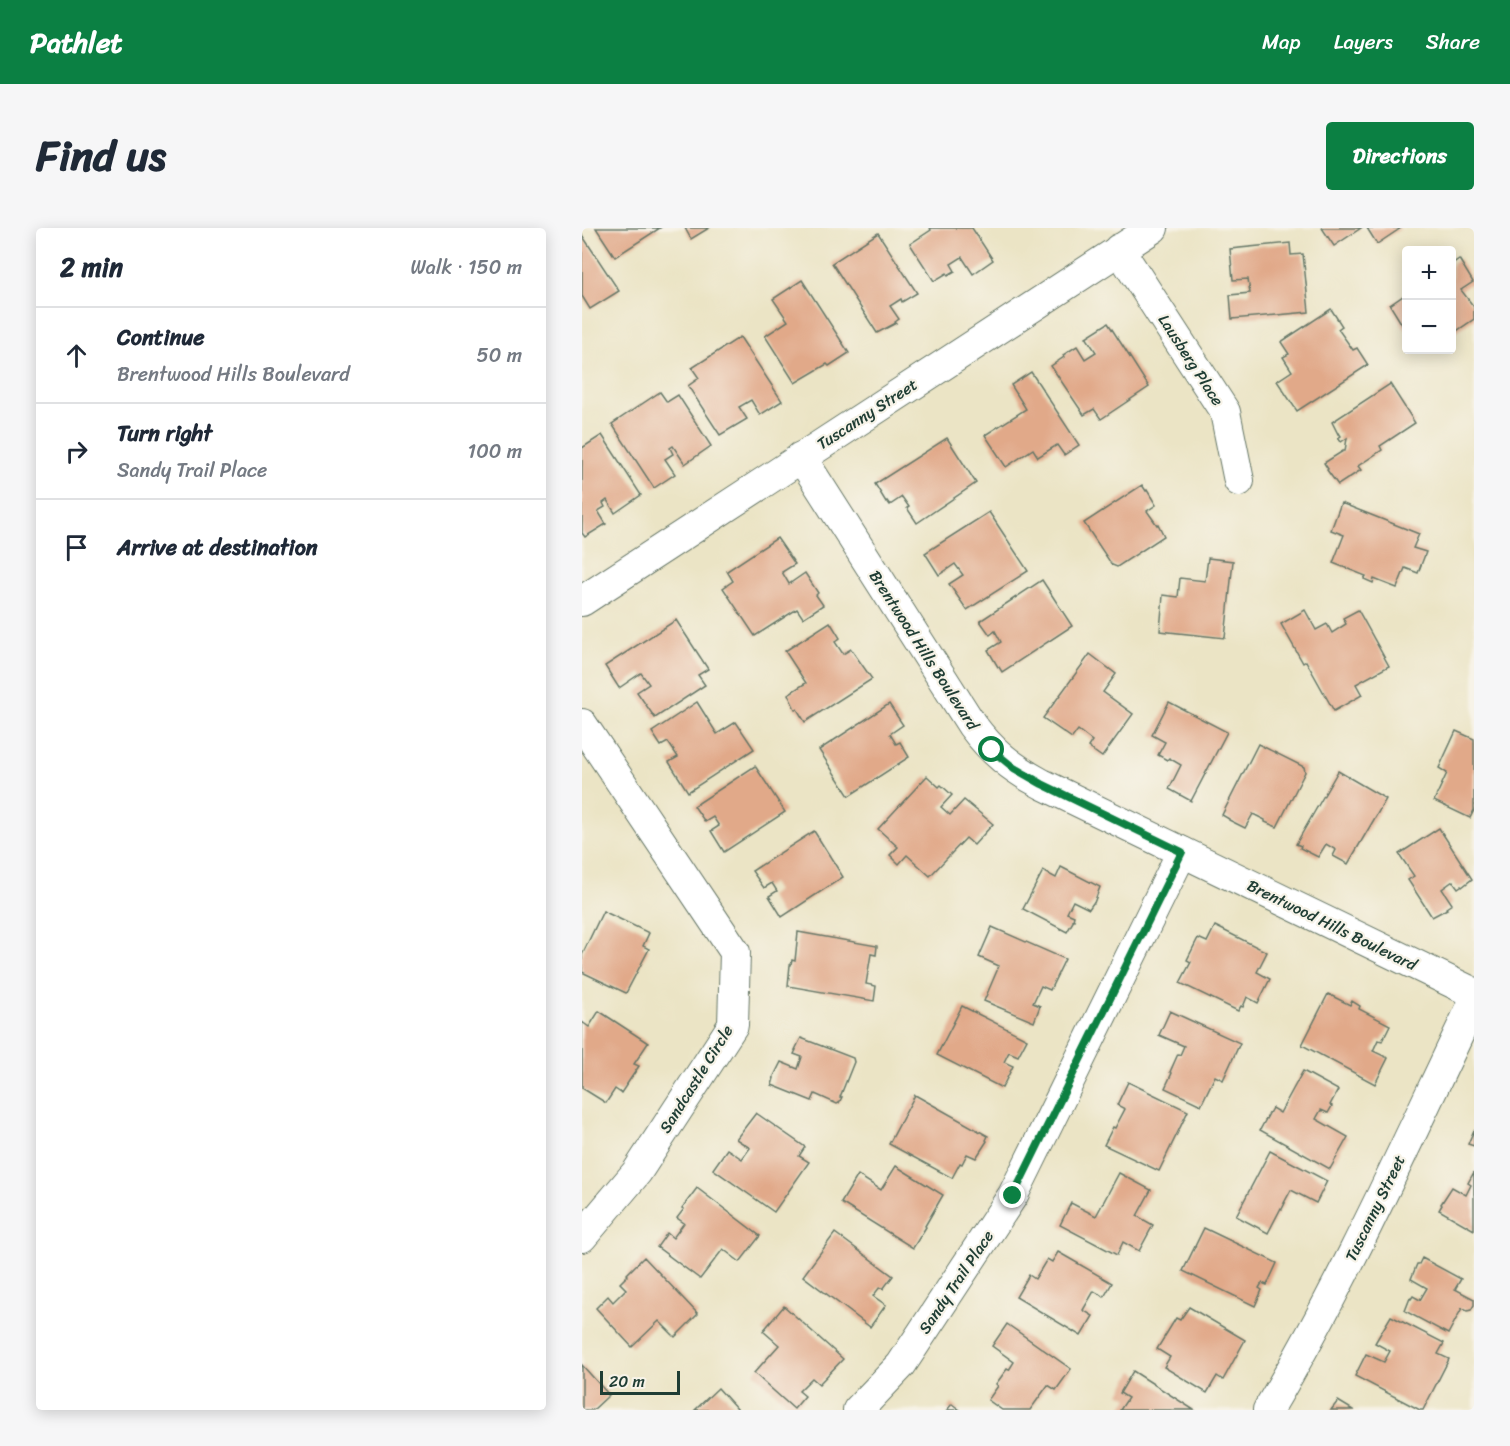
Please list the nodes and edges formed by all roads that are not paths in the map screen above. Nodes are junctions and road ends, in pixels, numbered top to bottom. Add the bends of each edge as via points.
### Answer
1 (1153, 228) edge
2 (1119, 249) junction
3 (801, 457) junction
4 (1239, 481) dead end
5 (582, 601) edge
6 (582, 724) edge
7 (1182, 852) junction
8 (1474, 993) edge
9 (1474, 1002) edge
10 (582, 1237) edge
11 (858, 1410) edge
12 (1268, 1410) edge

1 - 2 street, Tuscanny Street
2 - 3 street, Tuscanny Street
2 - 4 street, Lausberg Place via 1225,412
3 - 5 street, Tuscanny Street
3 - 7 street, Brentwood Hills Boulevard via 972,725 992,750 1042,784
6 - 10 street, Sandcastle Circle via 735,952 733,1024 637,1172
7 - 8 street, Brentwood Hills Boulevard
7 - 11 street, Sandy Trail Place via 1013,1196 901,1365
9 - 12 street, Tuscanny Street via 1339,1282

